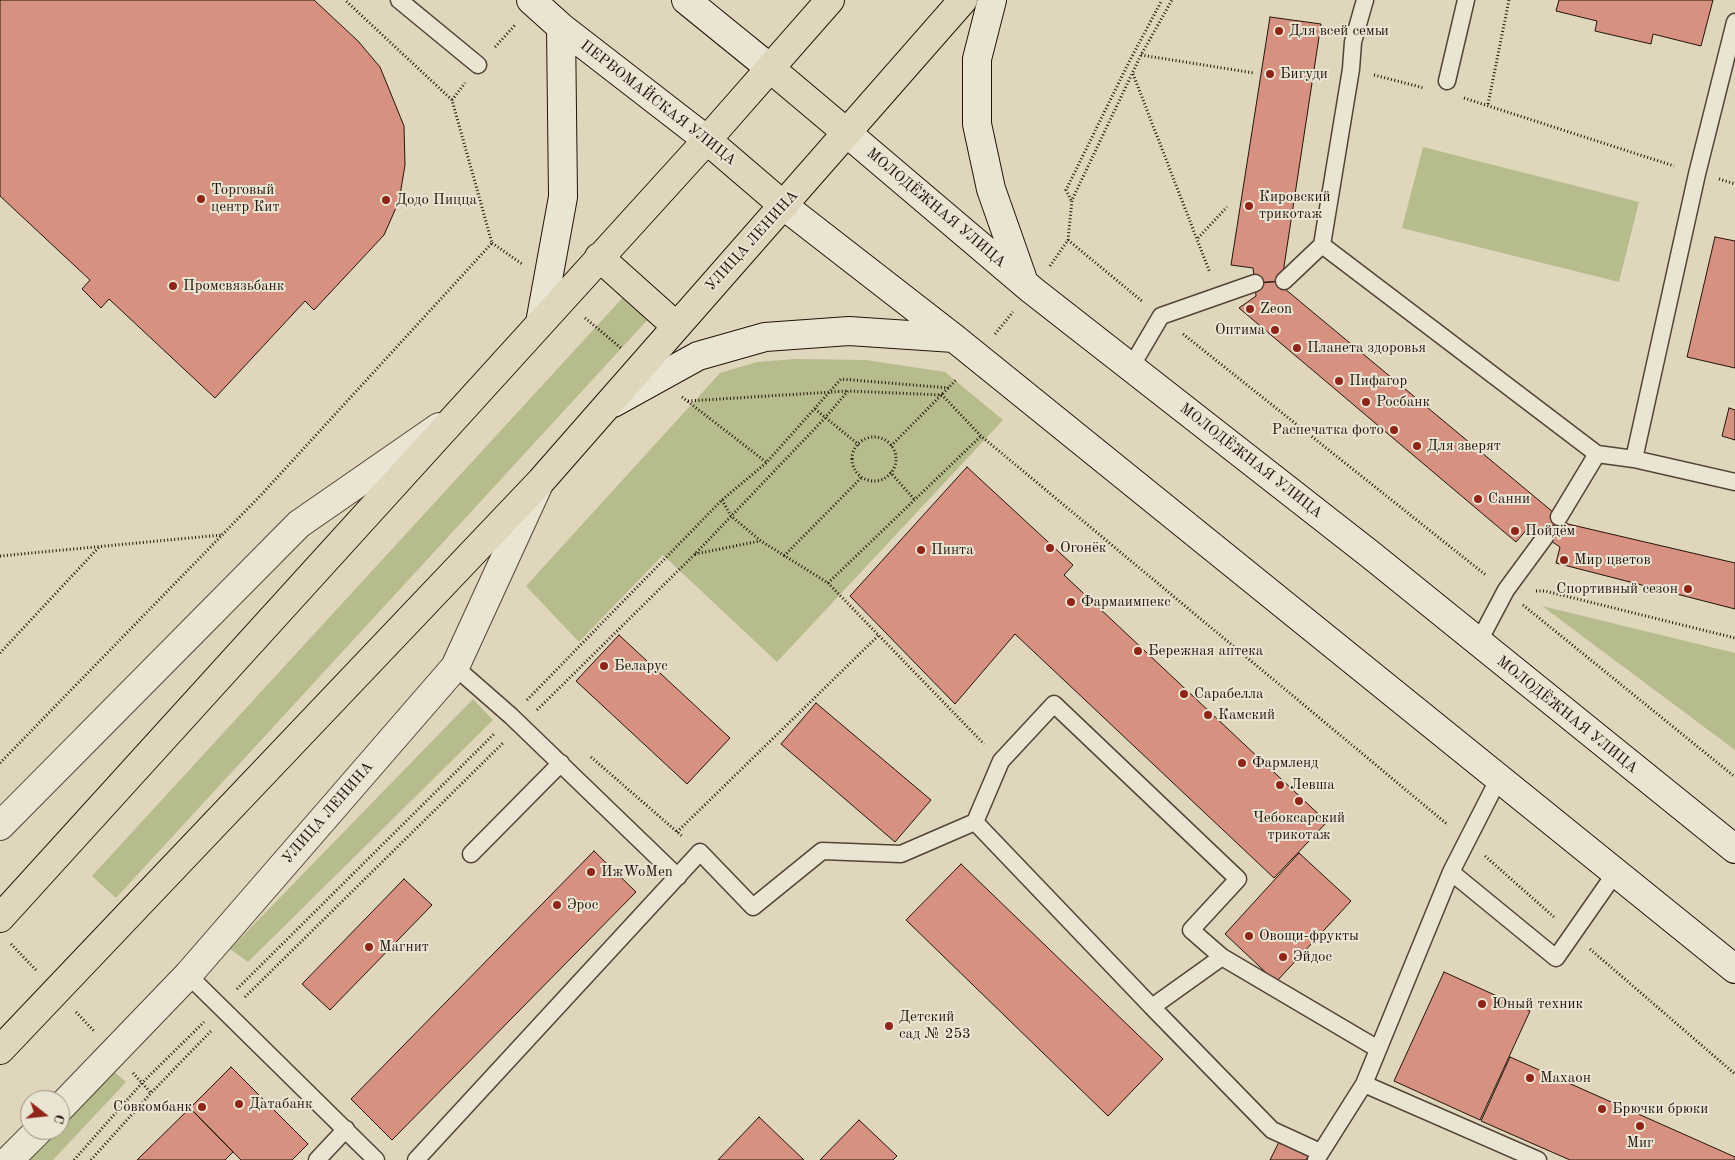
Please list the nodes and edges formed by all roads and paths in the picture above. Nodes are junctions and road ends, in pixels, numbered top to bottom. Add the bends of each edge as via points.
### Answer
1 (345, 0) edge
2 (399, 0) edge
3 (686, 0) edge
4 (830, 0) edge
5 (964, 0) edge
6 (992, 0) edge
7 (1162, 0) edge
8 (1172, 0) edge
9 (1365, 0) edge
10 (1466, 0) edge
11 (1509, 0) edge
12 (533, 2) edge
13 (1735, 22) edge
14 (561, 27) junction
15 (1141, 55) junction
16 (478, 65) joint
17 (1351, 69) junction
18 (771, 70) junction
19 (1254, 72) dead end
20 (1132, 73) junction
21 (1447, 81) dead end
22 (1433, 90) dead end
23 (1460, 97) dead end
24 (1488, 104) junction
25 (848, 133) junction
26 (707, 140) junction
27 (1697, 174) junction
28 (1072, 200) junction
29 (784, 206) junction
30 (1228, 207) dead end
31 (1198, 238) junction
32 (1322, 245) junction
33 (600, 257) junction
34 (1284, 281) dead end
35 (1024, 282) junction
36 (1255, 283) dead end
37 (1218, 296) junction
38 (1161, 316) junction
39 (540, 323) junction
40 (676, 326) junction
41 (954, 338) junction
42 (1131, 367) junction
43 (848, 391) dead end
44 (688, 401) dead end
45 (605, 408) junction
46 (815, 409) dead end
47 (458, 414) junction
48 (981, 436) junction
49 (859, 444) junction
50 (891, 446) junction
51 (1597, 454) junction
52 (1634, 459) junction
53 (890, 472) junction
54 (862, 477) junction
55 (541, 481) junction
56 (1735, 482) edge
57 (722, 500) dead end
58 (915, 500) junction
59 (1560, 517) dead end
60 (221, 534) junction
61 (1545, 537) dead end
62 (761, 541) junction
63 (101, 546) junction
64 (695, 554) dead end
65 (0, 556) edge
66 (784, 556) junction
67 (828, 583) junction
68 (1506, 590) junction
69 (1545, 591) dead end
70 (879, 635) junction
71 (1735, 638) edge
72 (1478, 643) junction
73 (0, 653) edge
74 (455, 667) junction
75 (527, 701) dead end
76 (544, 716) dead end
77 (589, 755) dead end
78 (1, 761) edge
79 (1001, 761) junction
80 (561, 764) junction
81 (1735, 777) edge
82 (1499, 778) junction
83 (975, 822) junction
84 (0, 826) edge
85 (677, 832) junction
86 (1466, 840) junction
87 (1735, 849) edge
88 (700, 852) junction
89 (471, 854) dead end
90 (1451, 872) junction
91 (1616, 872) junction
92 (678, 877) junction
93 (0, 918) edge
94 (1574, 935) junction
95 (1222, 957) junction
96 (1735, 969) edge
97 (188, 975) junction
98 (1152, 1007) junction
99 (1378, 1049) junction
100 (0, 1050) edge
101 (1735, 1074) edge
102 (1364, 1084) junction
103 (70, 1098) edge
104 (346, 1129) junction
105 (29, 1140) edge
106 (1318, 1156) edge
107 (9, 1160) edge
108 (317, 1160) edge
109 (376, 1160) edge
110 (416, 1160) edge
111 (1538, 1160) edge

1 - 60 path via 452,100 492,243 262,494
2 - 16 lane
3 - 18 main road
4 - 18 main road
5 - 25 main road, УЛИЦА ЛЕНИНА
6 - 35 main road via 977,59 976,124 991,189
7 - 28 path via 1066,190
8 - 15 path
9 - 17 lane via 1353,42
10 - 21 lane
11 - 24 path
12 - 14 main road, ПЕРВОМАЙСКАЯ УЛИЦА
12 - 16 path
13 - 27 lane
14 - 26 main road, ПЕРВОМАЙСКАЯ УЛИЦА
14 - 39 main road via 563,197
15 - 19 path
15 - 20 path
17 - 22 path
17 - 32 lane
18 - 25 main road, МОЛОДЁЖНАЯ УЛИЦА
18 - 26 main road
20 - 28 path
20 - 31 path
23 - 24 path
24 - 27 path
25 - 29 main road, УЛИЦА ЛЕНИНА
25 - 35 main road, МОЛОДЁЖНАЯ УЛИЦА
26 - 29 main road, ПЕРВОМАЙСКАЯ УЛИЦА
26 - 33 main road
27 - 52 lane
28 - 38 path via 1068,240
29 - 40 main road, УЛИЦА ЛЕНИНА
29 - 41 main road
30 - 31 path
31 - 37 path
32 - 34 lane
32 - 51 lane
33 - 39 main road
33 - 40 main road
35 - 42 main road, МОЛОДЁЖНАЯ УЛИЦА
36 - 37 lane
37 - 38 lane
38 - 42 lane
38 - 68 path
39 - 47 main road
40 - 45 main road, УЛИЦА ЛЕНИНА
41 - 45 main road via 849,331 764,337 698,356
41 - 82 main road
42 - 72 main road, МОЛОДЁЖНАЯ УЛИЦА
43 - 44 path
45 - 55 main road, УЛИЦА ЛЕНИНА
46 - 49 path
47 - 84 main road via 299,524
47 - 93 main road
48 - 50 path via 942,395
48 - 58 path
48 - 86 path
49 - 50 path via 879,438
49 - 54 path via 854,449 852,461
50 - 53 path via 896,459
51 - 52 lane
51 - 59 lane
52 - 56 lane
53 - 54 path via 874,481
53 - 58 path
54 - 66 path
55 - 74 main road, УЛИЦА ЛЕНИНА
55 - 100 main road, УЛИЦА ЛЕНИНА
57 - 62 path via 731,516
58 - 67 path
60 - 63 path
60 - 78 path
61 - 68 lane
62 - 64 path
62 - 66 path
63 - 65 path
63 - 73 path
66 - 67 path
67 - 70 path
68 - 72 lane
68 - 81 path
69 - 71 path
70 - 79 path
70 - 85 path
72 - 87 main road, МОЛОДЁЖНАЯ УЛИЦА
74 - 80 lane
74 - 97 main road, УЛИЦА ЛЕНИНА
75 - 76 path
77 - 85 path
79 - 83 lane
79 - 95 lane via 1054,704 1238,879 1191,930
80 - 89 lane
80 - 92 lane
82 - 86 lane
82 - 91 main road
83 - 88 lane via 901,854 822,851 753,907
83 - 98 lane
85 - 88 path
86 - 90 lane
86 - 94 path
88 - 92 lane
90 - 94 lane via 1556,958
90 - 99 lane
91 - 94 lane
91 - 96 main road
92 - 110 lane
94 - 101 path
95 - 98 lane
95 - 99 lane
97 - 103 main road, УЛИЦА ЛЕНИНА
97 - 104 lane
98 - 106 lane via 1272,1130
99 - 102 lane
102 - 106 lane
102 - 111 lane
104 - 108 lane
104 - 109 lane
105 - 107 main road

